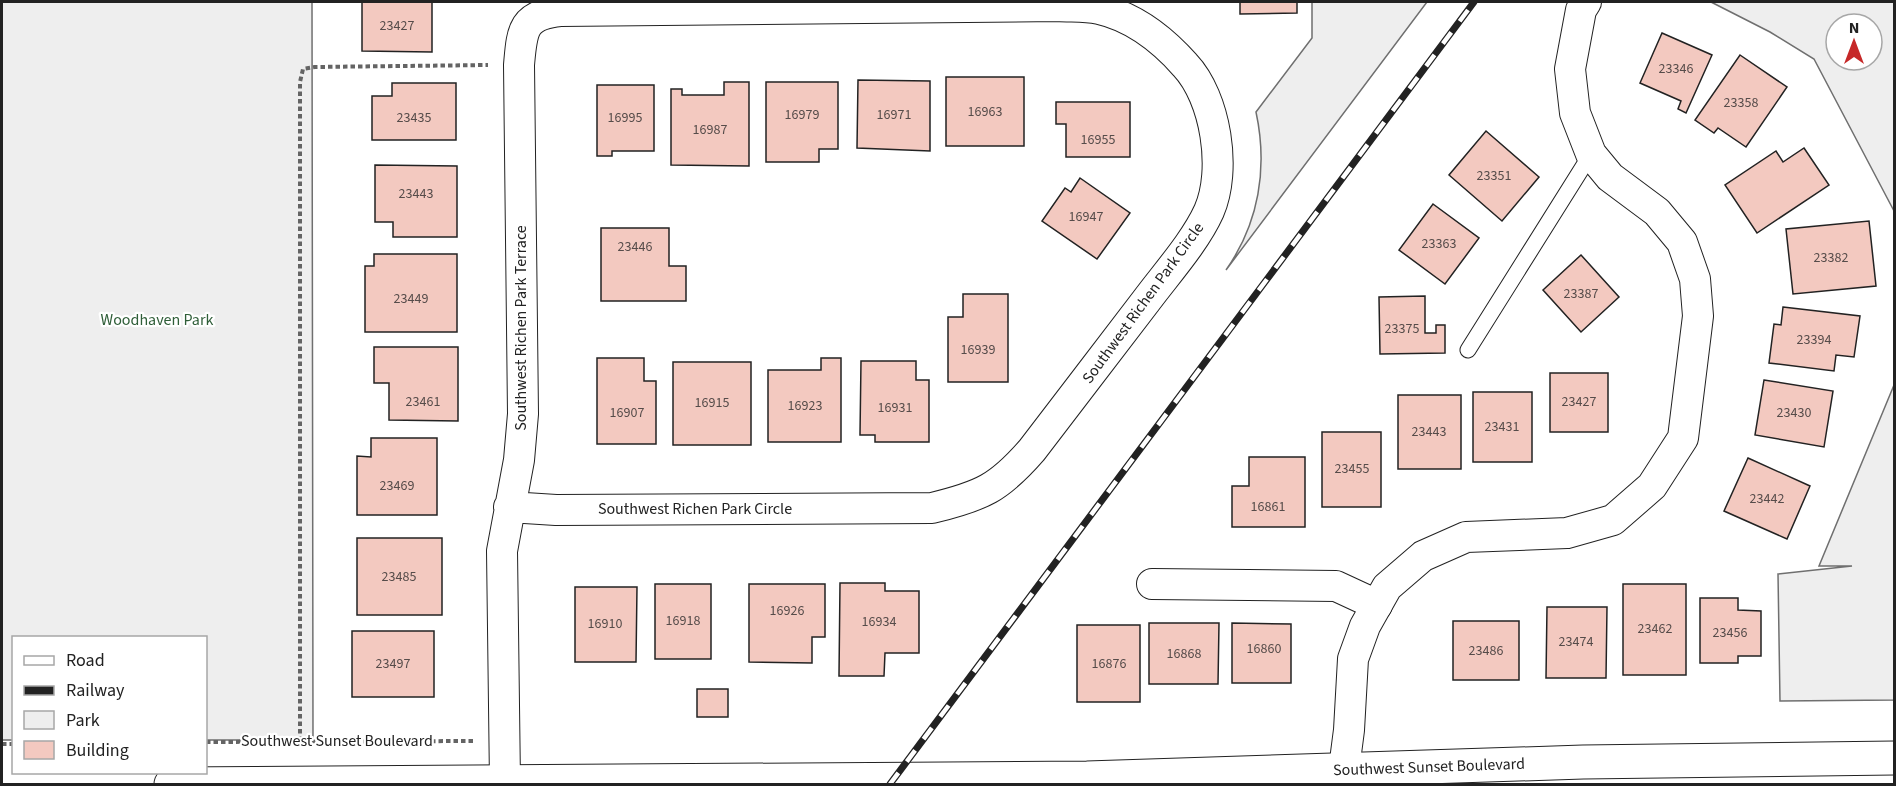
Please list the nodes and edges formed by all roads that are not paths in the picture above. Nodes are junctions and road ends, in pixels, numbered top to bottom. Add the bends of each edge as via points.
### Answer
1 (1586, 2) edge
2 (532, 20) joint
3 (1591, 154) junction
4 (1468, 350) dead end
5 (509, 507) junction
6 (1152, 584) dead end
7 (1377, 605) junction
8 (1894, 758) edge
9 (1343, 777) edge
10 (505, 782) junction
11 (171, 784) edge

1 - 3 street via 1581,10 1570,69 1575,113
2 - 5 street, Southwest Richen Park Terrace via 522,34 519,65 523,414
2 - 5 street, Southwest Richen Park Circle via 543,13 560,11 1098,8 1132,21 1165,42 1193,73 1209,105 1216,139 1217,177 1209,211 1184,251 1032,450 994,487 966,500 932,508
3 - 4 lane
3 - 7 street via 1610,177 1656,212 1682,242 1695,279 1698,316 1683,438 1652,486 1613,520 1567,534 1466,537 1423,556 1388,587
5 - 10 street, Southwest Richen Park Terrace via 502,550
6 - 7 street via 1336,586
7 - 9 street via 1353,659
8 - 9 main road, Southwest Sunset Boulevard via 1583,762
9 - 10 main road, Southwest Sunset Boulevard
10 - 11 main road, Southwest Sunset Boulevard

